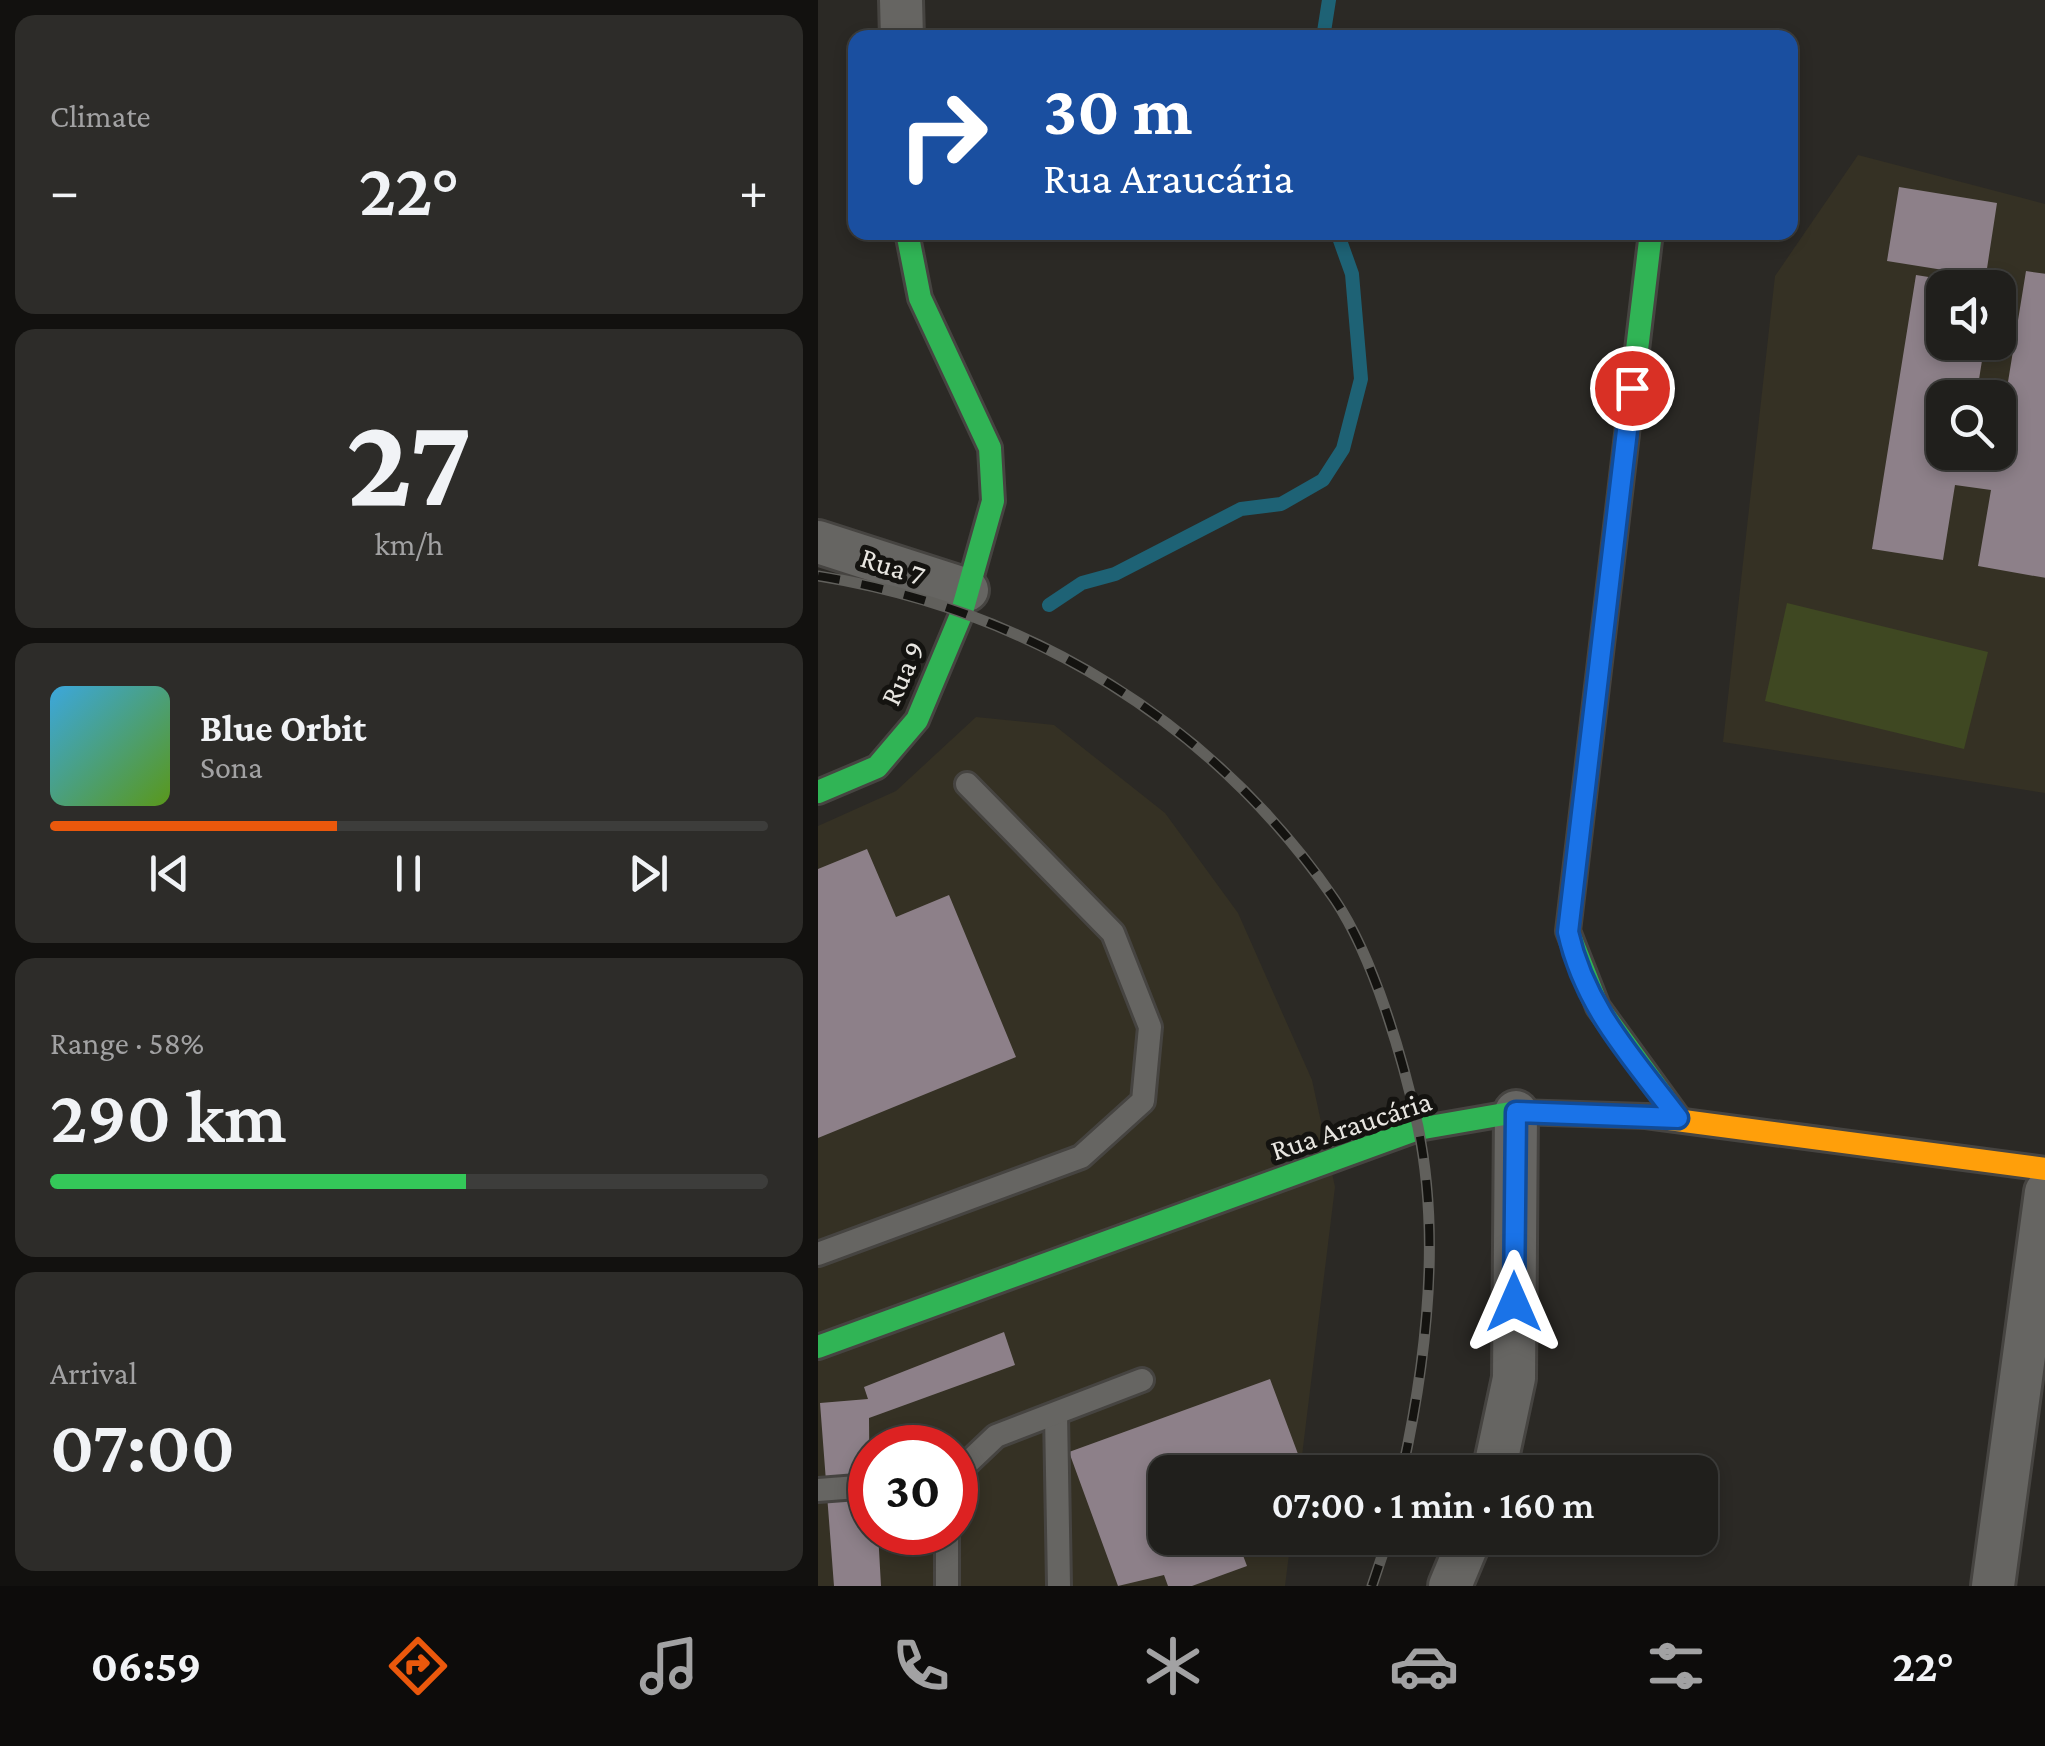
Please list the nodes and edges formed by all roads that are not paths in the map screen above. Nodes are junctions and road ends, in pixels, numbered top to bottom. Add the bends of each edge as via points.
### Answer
1 (901, 0) edge
2 (902, 30) edge
3 (909, 240) edge
4 (1650, 240) edge
5 (818, 542) edge
6 (967, 590) junction
7 (967, 784) dead end
8 (818, 792) edge
9 (1516, 1112) junction
10 (1678, 1118) junction
11 (2046, 1169) edge
12 (2046, 1192) edge
13 (818, 1254) edge
14 (818, 1346) edge
15 (1142, 1380) dead end
16 (1056, 1414) junction
17 (978, 1453) edge
18 (1498, 1455) edge
19 (848, 1488) edge
20 (818, 1490) edge
21 (947, 1555) edge
22 (1463, 1555) edge
23 (947, 1586) edge
24 (1059, 1586) edge
25 (1450, 1586) edge
26 (1993, 1586) edge

1 - 2 street
3 - 6 street, Rua 9 via 920,298 990,448 993,501
4 - 10 street via 1568,932 1577,973 1601,1017
5 - 6 street, Rua 7
6 - 8 street, Rua 9 via 917,720 876,767
7 - 13 lane via 1113,933 1150,1028 1143,1101 1081,1157
9 - 10 street, Rua Araucária
9 - 14 street, Rua Araucária via 1418,1129
9 - 18 street via 1514,1378
10 - 11 street, Rua Araucária
12 - 26 street
15 - 16 lane
16 - 17 lane via 996,1436
16 - 24 lane
19 - 20 lane
21 - 23 lane
22 - 25 street

